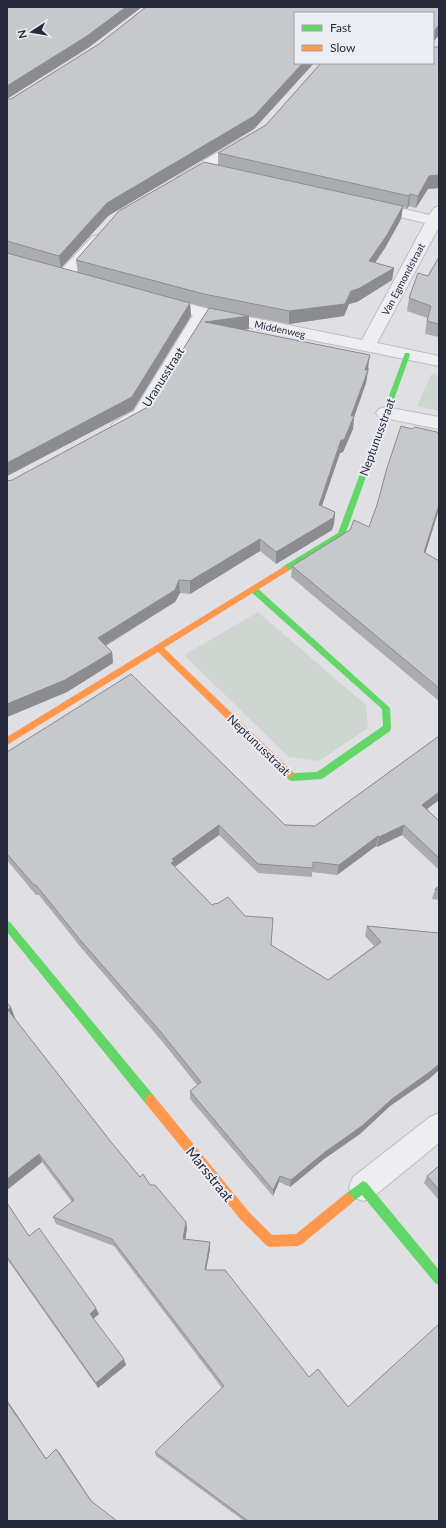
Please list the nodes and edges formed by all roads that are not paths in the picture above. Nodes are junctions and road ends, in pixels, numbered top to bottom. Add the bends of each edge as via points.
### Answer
1 (254, 137) edge
2 (202, 168) junction
3 (225, 173) edge
4 (168, 188) edge
5 (356, 203) edge
6 (437, 218) edge
7 (104, 232) edge
8 (64, 276) edge
9 (149, 298) edge
10 (203, 313) junction
11 (367, 347) junction
12 (407, 355) junction
13 (439, 361) edge
14 (386, 413) junction
15 (439, 423) edge
16 (105, 434) edge
17 (253, 589) junction
18 (158, 648) junction
19 (7, 741) edge
20 (7, 925) edge
21 (439, 1126) edge
22 (364, 1187) junction
23 (439, 1279) edge

1 - 2 street
2 - 3 street
2 - 4 street
5 - 6 street
6 - 11 street, Van Egmondstraat
7 - 8 street
9 - 10 street, Middenweg
10 - 11 street, Middenweg
10 - 16 street, Uranusstraat via 140,415
11 - 12 street, Middenweg
12 - 13 street, Middenweg
12 - 14 street, Neptunusstraat
14 - 15 street
14 - 17 street, Neptunusstraat via 341,534
17 - 18 street, Neptunusstraat
17 - 18 street, Neptunusstraat via 386,708 387,728 319,776 292,777
18 - 19 street, Neptunusstraat
20 - 22 street, Marsstraat via 245,1216 270,1241 298,1240
21 - 22 street
22 - 23 street

